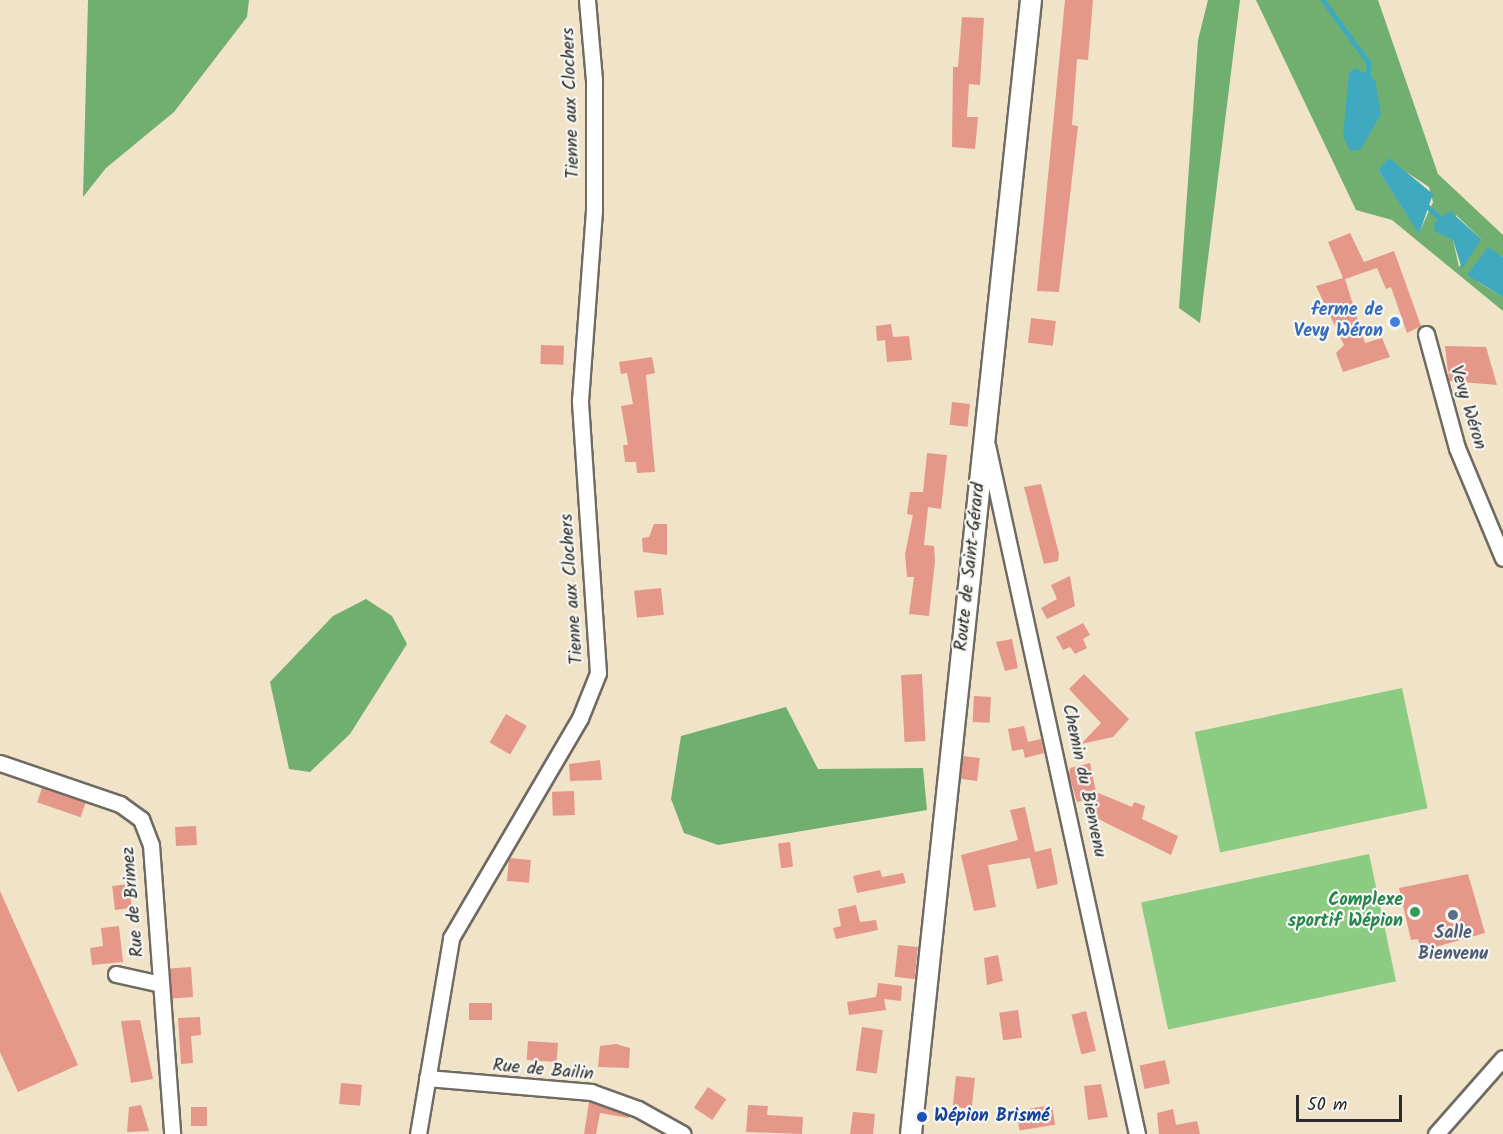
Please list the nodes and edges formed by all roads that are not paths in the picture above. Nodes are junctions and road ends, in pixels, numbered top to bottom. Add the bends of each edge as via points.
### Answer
1 (587, 0) edge
2 (1031, 0) edge
3 (1426, 334) dead end
4 (985, 438) junction
5 (1503, 558) edge
6 (0, 763) edge
7 (116, 974) dead end
8 (161, 984) junction
9 (1503, 1058) edge
10 (428, 1078) junction
11 (172, 1134) edge
12 (418, 1134) edge
13 (683, 1134) edge
14 (911, 1134) edge
15 (1137, 1134) edge
16 (1436, 1134) edge

1 - 10 street, Tienne aux Clochers via 594,80 594,211 580,401 598,673 579,718 451,938
2 - 4 main road, Route de Saint-Gérard
3 - 5 street, Vevy Wéron via 1457,448
4 - 14 main road, Route de Saint-Gérard
4 - 15 street, Chemin du Bienvenu
6 - 8 street, Rue de Brimez via 120,804 141,819 151,845
7 - 8 street
8 - 11 street, Rue de Brimez
9 - 16 street
10 - 12 street, Tienne aux Clochers
10 - 13 street, Rue de Bailin via 591,1092 638,1109

